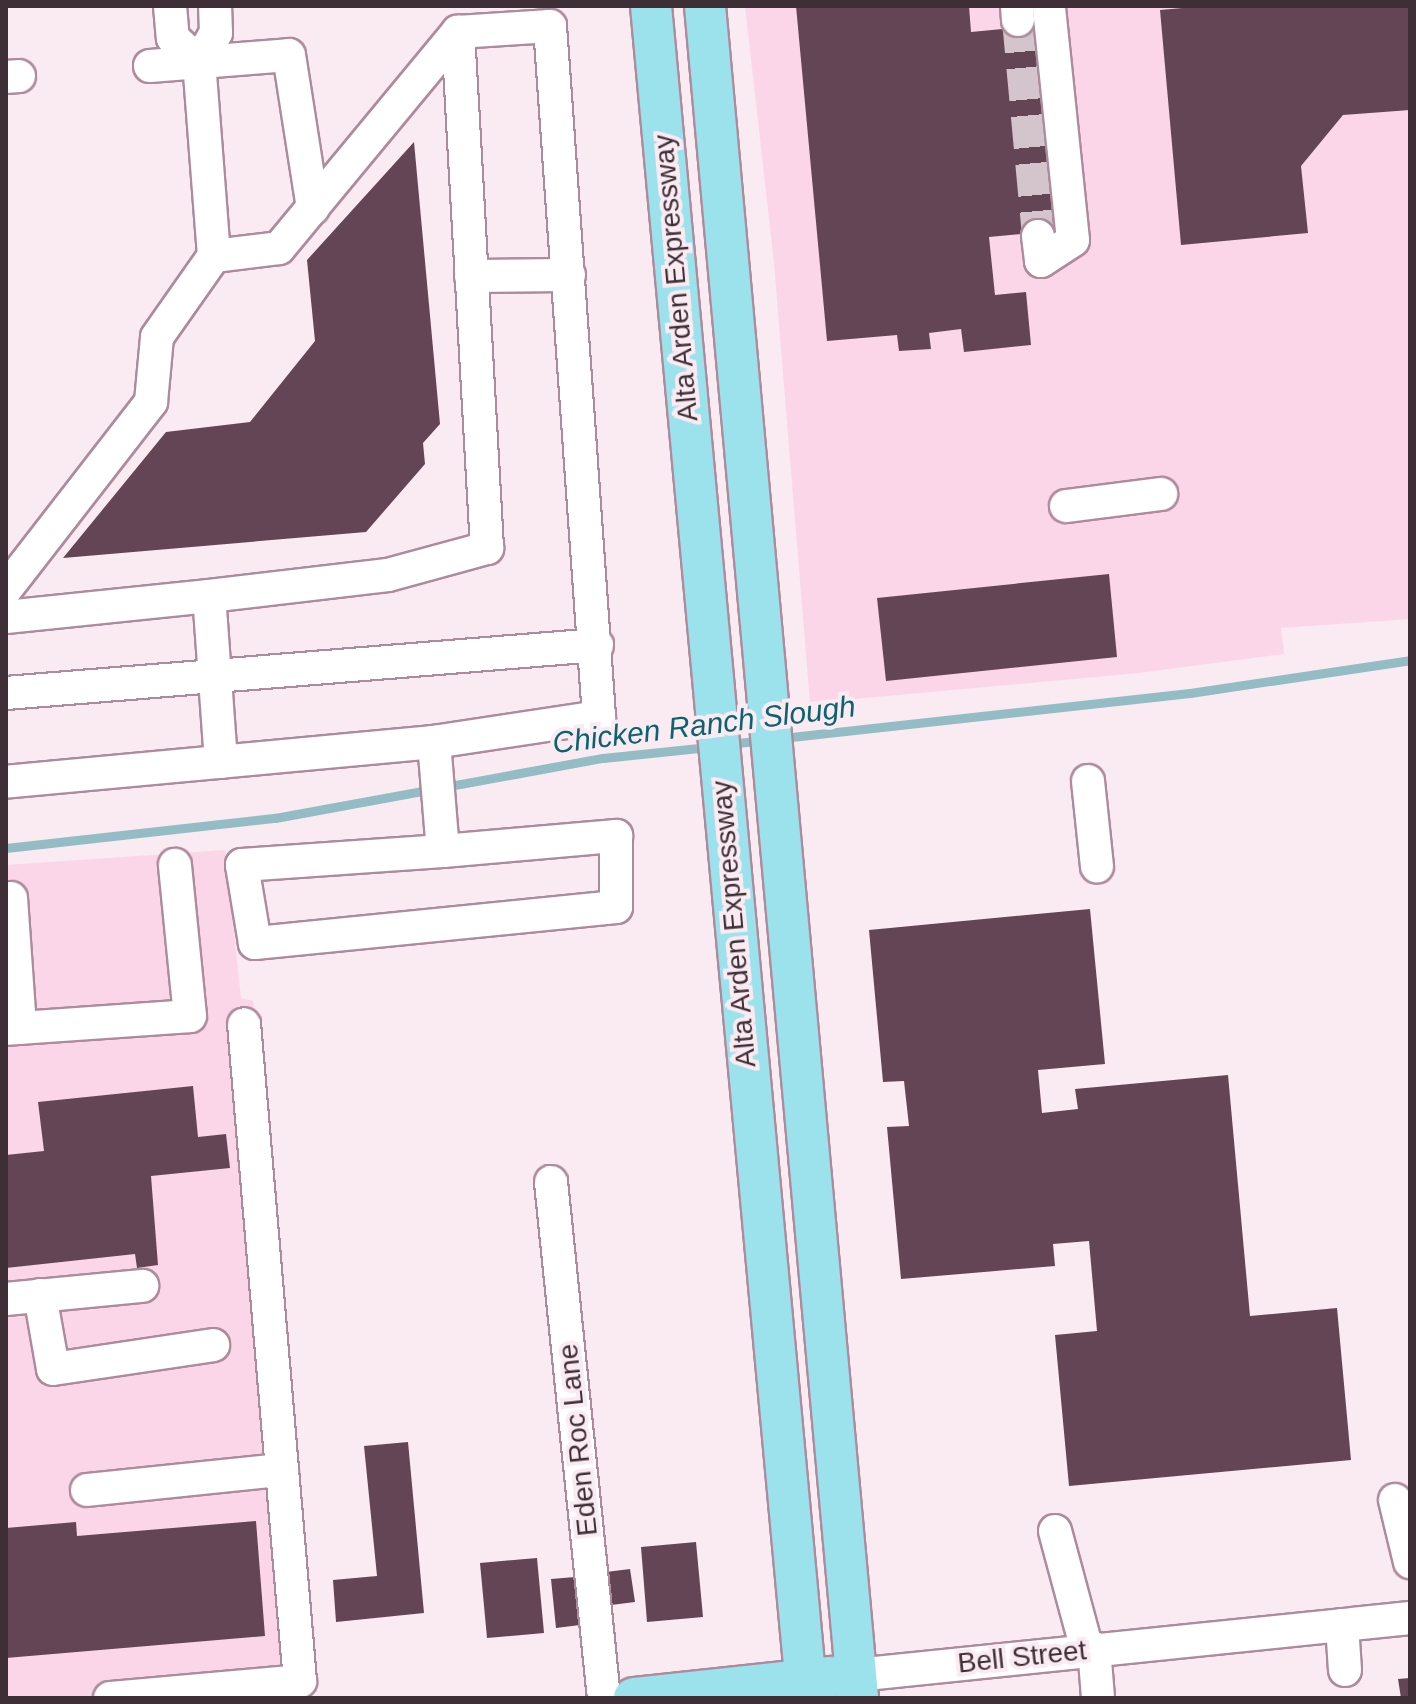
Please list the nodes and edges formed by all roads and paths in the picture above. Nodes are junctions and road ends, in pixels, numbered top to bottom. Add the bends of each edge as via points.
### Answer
1 (170, 6) edge
2 (215, 6) edge
3 (651, 6) edge
4 (705, 6) edge
5 (1049, 6) edge
6 (458, 32) junction
7 (199, 62) junction
8 (150, 66) dead end
9 (313, 208) junction
10 (1038, 236) tunnel mouth
11 (214, 256) junction
12 (569, 275) junction
13 (471, 276) junction
14 (1161, 494) dead end
15 (1066, 506) dead end
16 (6, 589) edge
17 (209, 596) junction
18 (6, 617) edge
19 (597, 645) junction
20 (217, 676) junction
21 (6, 693) edge
22 (435, 751) junction
23 (221, 762) junction
24 (1088, 781) dead end
25 (6, 782) edge
26 (443, 842) junction
27 (175, 865) dead end
28 (1097, 867) dead end
29 (11, 898) dead end
30 (244, 1024) dead end
31 (13, 1029) edge
32 (551, 1182) dead end
33 (142, 1286) dead end
34 (40, 1295) junction
35 (6, 1299) edge
36 (213, 1345) dead end
37 (282, 1470) junction
38 (87, 1490) dead end
39 (1395, 1500) dead end
40 (1055, 1531) dead end
41 (1410, 1562) edge
42 (1410, 1618) edge
43 (1342, 1625) junction
44 (1091, 1649) junction
45 (1345, 1670) dead end
46 (857, 1686) edge
47 (806, 1689) edge
48 (110, 1698) edge
49 (604, 1698) edge
50 (634, 1698) edge
51 (1098, 1698) edge

1 - 7 street via 173,38
2 - 7 street via 216,33
3 - 47 main road, Alta Arden Expressway
4 - 46 main road, Alta Arden Expressway
5 - 10 street via 1073,240 1041,261
6 - 9 street
6 - 12 street via 550,26
6 - 13 street
7 - 8 street
7 - 9 street via 289,55
7 - 11 street
9 - 11 street via 279,248
11 - 16 street via 157,337 151,402
12 - 13 street
12 - 19 street
13 - 17 street via 487,548 388,575
14 - 15 street
17 - 18 street
17 - 20 street
19 - 20 street
19 - 22 street via 599,717
20 - 21 street
20 - 23 street
22 - 23 street
22 - 26 street
23 - 25 street
24 - 28 street
26 - 26 street via 616,836 616,907 255,943 242,865
27 - 31 street via 190,1016
29 - 31 street
30 - 37 street
32 - 49 street, Eden Roc Lane
33 - 34 street
34 - 35 street
34 - 36 street via 53,1369
37 - 38 street
37 - 48 street via 300,1681
39 - 41 street
40 - 44 street
42 - 43 street, Bell Street
43 - 44 street, Bell Street
43 - 45 street
44 - 46 street, Bell Street
44 - 51 street
46 - 47 main road, Bell Street
47 - 50 main road, Bell Street

